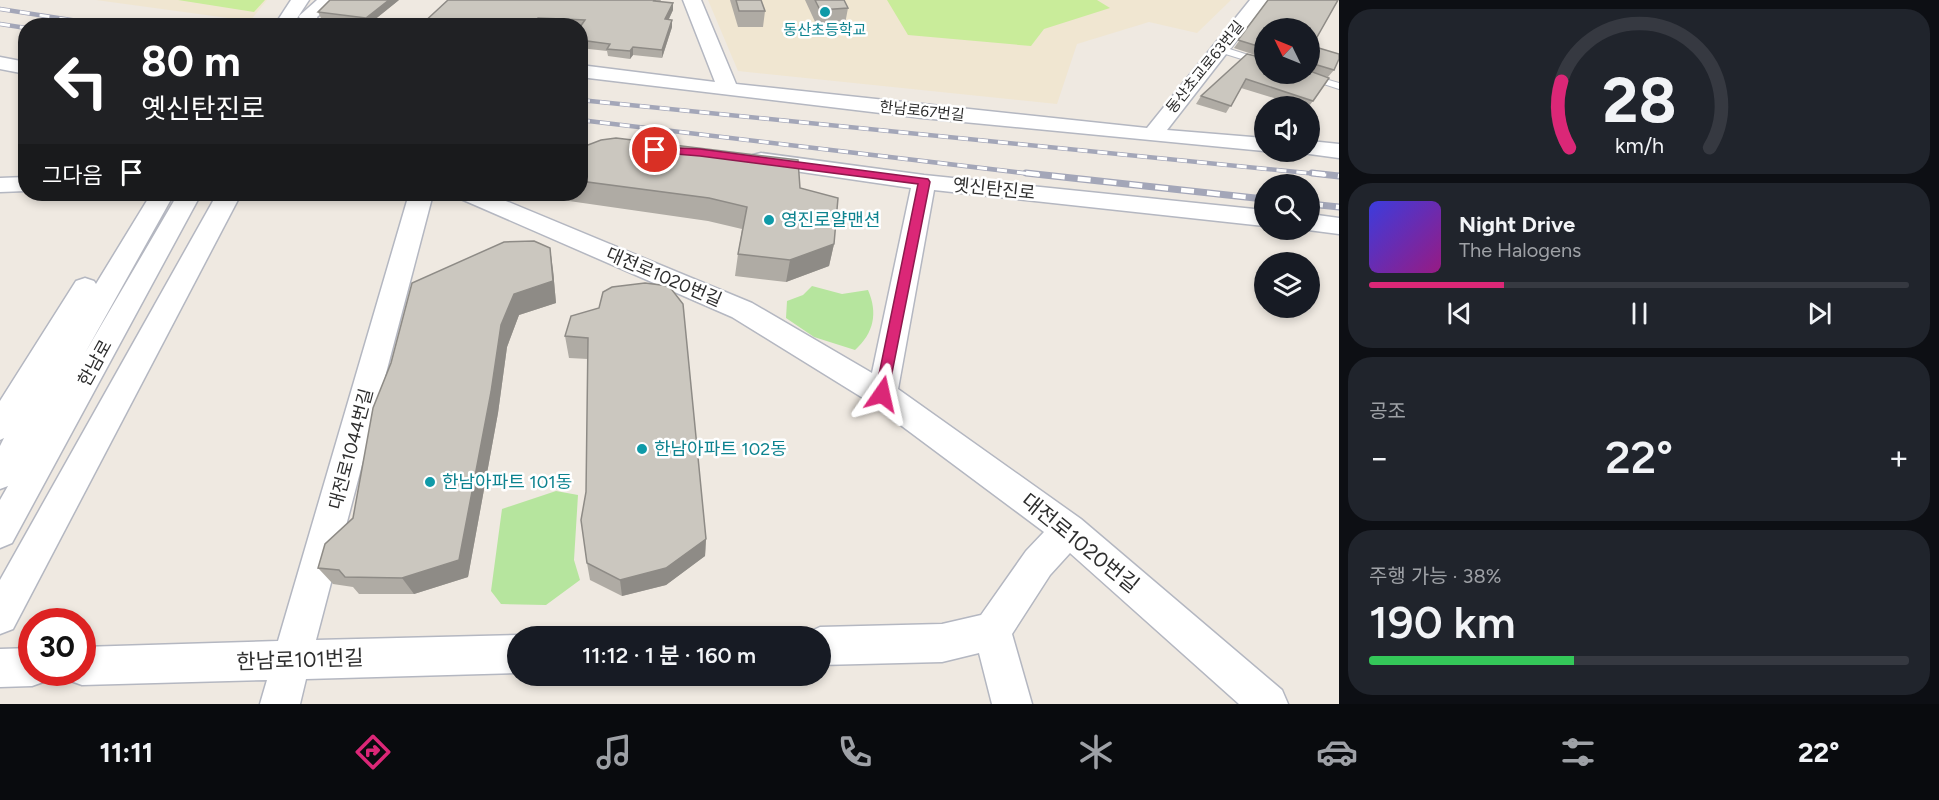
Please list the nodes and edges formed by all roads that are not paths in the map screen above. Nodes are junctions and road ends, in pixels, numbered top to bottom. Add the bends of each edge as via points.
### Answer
1 (282, 0) edge
2 (300, 0) edge
3 (328, 0) edge
4 (692, 0) edge
5 (1259, 0) edge
6 (270, 18) edge
7 (288, 18) edge
8 (309, 18) edge
9 (1220, 49) junction
10 (1254, 60) edge
11 (0, 63) edge
12 (18, 66) edge
13 (588, 72) edge
14 (1320, 80) edge
15 (1339, 86) edge
16 (728, 90) junction
17 (1152, 135) junction
18 (1254, 143) edge
19 (1320, 149) edge
20 (1339, 151) edge
21 (735, 157) edge
22 (924, 182) junction
23 (18, 185) edge
24 (1, 186) edge
25 (139, 201) edge
26 (158, 201) edge
27 (185, 201) edge
28 (225, 201) edge
29 (418, 201) edge
30 (485, 201) edge
31 (1254, 217) edge
32 (1320, 223) edge
33 (1339, 226) edge
34 (882, 394) junction
35 (0, 427) edge
36 (0, 475) edge
37 (1069, 530) junction
38 (0, 532) edge
39 (0, 616) edge
40 (992, 631) junction
41 (831, 646) edge
42 (507, 654) edge
43 (292, 660) junction
44 (96, 666) edge
45 (18, 667) edge
46 (0, 668) edge
47 (280, 704) edge
48 (1012, 704) edge
49 (1268, 704) edge

1 - 6 street
2 - 7 street
3 - 8 street
4 - 16 street
5 - 9 street, 동산초교로63번길
9 - 10 lane
9 - 17 street, 동산초교로63번길
11 - 12 street
13 - 16 street, 한남로67번길
14 - 15 lane
16 - 17 street, 한남로67번길
17 - 18 street, 한남로67번길
19 - 20 street
21 - 22 street, 옛신탄진로
22 - 31 street, 옛신탄진로
22 - 34 street
23 - 24 street
25 - 35 street
26 - 36 street, 한남로
27 - 38 street, 한남로
28 - 39 street
29 - 43 street, 대전로1044번길
30 - 34 street, 대전로1020번길 via 742,310
32 - 33 street
34 - 37 street, 대전로1020번길
37 - 40 street via 1038,564
37 - 49 street, 대전로1020번길
40 - 41 street via 942,643
40 - 48 street
42 - 43 street, 한남로101번길
43 - 44 street, 한남로101번길
43 - 47 street, 대전로1044번길
45 - 46 street

